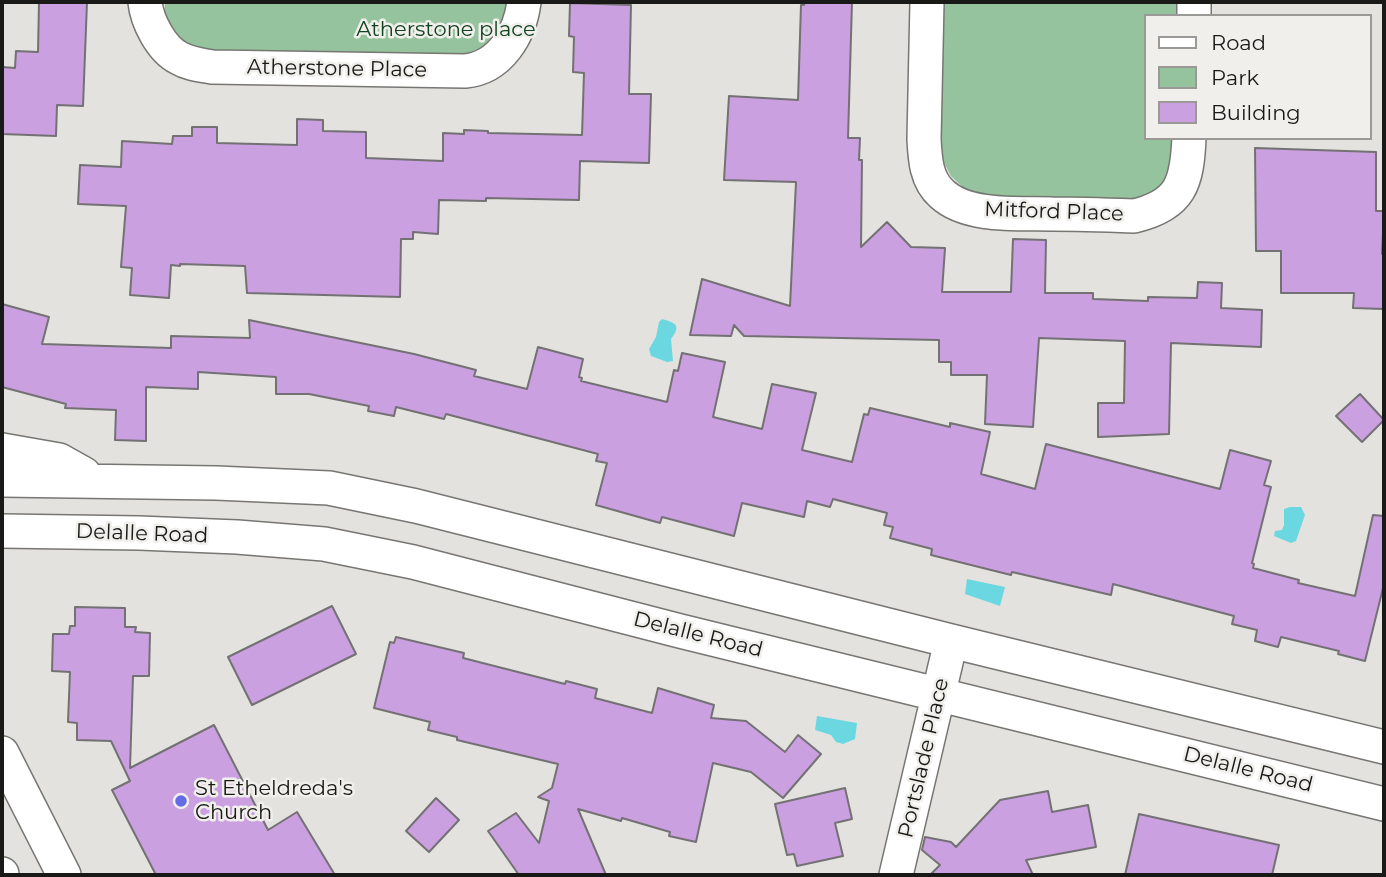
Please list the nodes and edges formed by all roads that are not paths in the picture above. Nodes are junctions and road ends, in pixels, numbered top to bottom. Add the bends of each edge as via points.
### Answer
1 (145, 2) edge
2 (524, 2) edge
3 (927, 2) edge
4 (1189, 140) edge
5 (2, 450) edge
6 (2, 480) edge
7 (99, 481) junction
8 (2, 531) edge
9 (951, 641) junction
10 (939, 694) junction
11 (1384, 747) edge
12 (2, 753) edge
13 (1384, 804) edge
14 (64, 875) edge
15 (896, 875) edge

1 - 2 street, Atherstone Place via 162,42 178,58 194,64 465,71 476,70 502,52 512,40
3 - 4 street, Mitford Place via 925,159 930,179 957,204 1000,213 1134,216 1154,211 1177,193 1188,162
5 - 7 street via 59,460
6 - 7 street
7 - 9 street via 329,488
8 - 10 street, Delalle Road via 139,533 324,544
9 - 10 street, Portslade Place
9 - 11 street
10 - 13 street, Delalle Road
10 - 15 street, Portslade Place
12 - 14 street

